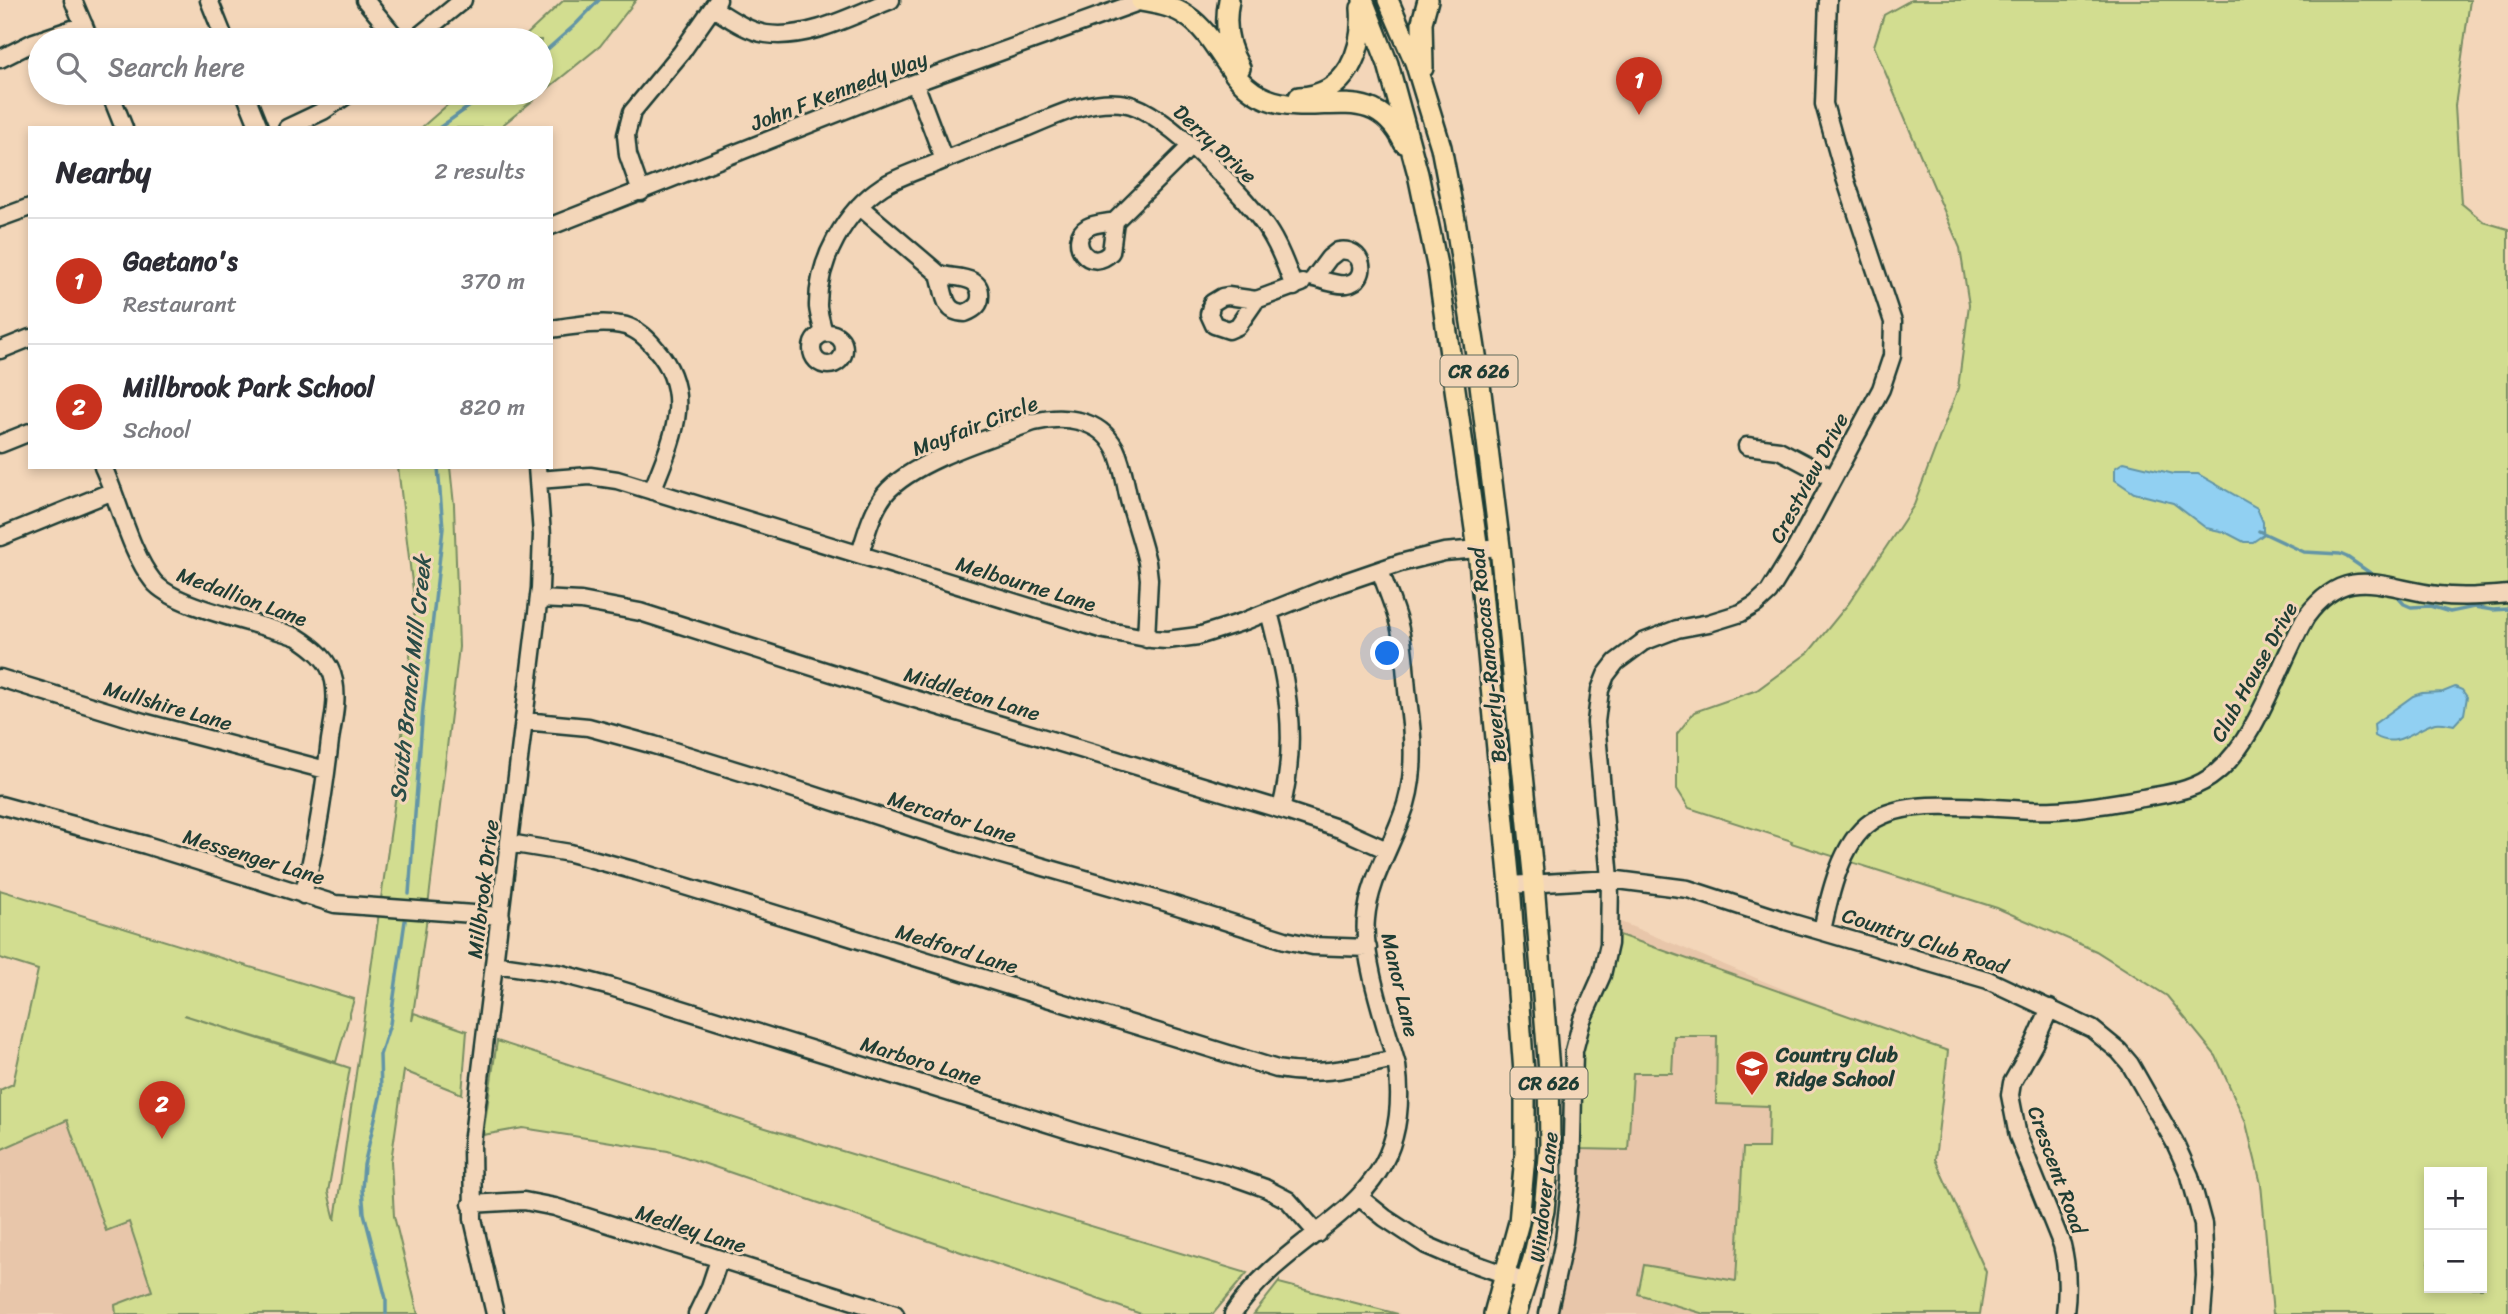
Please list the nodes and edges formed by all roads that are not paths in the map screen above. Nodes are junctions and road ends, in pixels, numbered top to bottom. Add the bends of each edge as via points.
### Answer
1 (73, 0) edge
2 (209, 0) edge
3 (365, 0) edge
4 (463, 0) edge
5 (891, 0) edge
6 (1229, 0) edge
7 (1362, 0) edge
8 (1388, 0) edge
9 (1428, 0) edge
10 (1828, 0) edge
11 (1143, 1) edge
12 (715, 4) edge
13 (86, 28) edge
14 (220, 28) edge
15 (388, 28) edge
16 (429, 28) edge
17 (28, 45) edge
18 (0, 60) edge
19 (915, 83) junction
20 (1424, 90) junction
21 (115, 105) edge
22 (250, 105) edge
23 (332, 105) edge
24 (123, 126) edge
25 (258, 126) edge
26 (291, 126) edge
27 (1191, 146) junction
28 (944, 160) junction
29 (1418, 174) junction
30 (641, 192) junction
31 (859, 206) junction
32 (28, 208) edge
33 (0, 218) edge
34 (1115, 221) dead end
35 (553, 225) edge
36 (939, 274) dead end
37 (1314, 278) dead end
38 (1294, 287) junction
39 (1256, 300) dead end
40 (553, 329) edge
41 (824, 333) dead end
42 (28, 339) edge
43 (0, 350) edge
44 (28, 433) edge
45 (0, 444) edge
46 (1747, 446) dead end
47 (104, 469) edge
48 (537, 474) edge
49 (1832, 478) junction
50 (113, 491) junction
51 (652, 491) junction
52 (0, 537) edge
53 (1500, 547) junction
54 (1478, 551) junction
55 (860, 554) junction
56 (1380, 569) junction
57 (2508, 594) edge
58 (539, 599) junction
59 (1269, 612) junction
60 (1146, 639) junction
61 (0, 678) edge
62 (524, 720) junction
63 (326, 769) junction
64 (0, 805) edge
65 (1281, 810) junction
66 (509, 843) junction
67 (1387, 850) junction
68 (1610, 879) junction
69 (1534, 883) junction
70 (1510, 886) junction
71 (303, 895) junction
72 (501, 916) junction
73 (1822, 931) junction
74 (1368, 948) junction
75 (495, 964) junction
76 (2050, 1007) junction
77 (1395, 1059) junction
78 (1359, 1198) junction
79 (471, 1204) junction
80 (1318, 1234) junction
81 (719, 1260) junction
82 (1505, 1275) junction
83 (1526, 1282) junction
84 (495, 1314) edge
85 (697, 1314) edge
86 (895, 1314) edge
87 (1233, 1314) edge
88 (1494, 1314) edge
89 (1516, 1314) edge
90 (1548, 1314) edge
91 (2065, 1314) edge
92 (2202, 1314) edge

1 - 13 street
2 - 14 street
3 - 15 street
4 - 16 street
5 - 12 street via 820,27 778,34 755,31
6 - 7 main road via 1226,30 1238,66 1267,91 1303,97 1335,84 1355,60 1363,28
7 - 29 main road, Beverly-Rancocas Road / CR 626 via 1388,64
8 - 20 main road, Beverly-Rancocas Road / CR 626
9 - 20 main road via 1422,22
10 - 49 street, Crestview Drive via 1824,104 1888,307 1893,339 1881,389
11 - 19 street, John F Kennedy Way
11 - 29 main road via 1172,7 1201,27 1235,75 1265,99 1295,105 1348,103 1383,114 1396,126
12 - 30 street via 632,112 626,135 628,155
17 - 18 street
19 - 28 street
19 - 30 street, John F Kennedy Way
20 - 53 main road, Beverly-Rancocas Road / CR 626 via 1456,223
21 - 24 street
22 - 25 street
23 - 26 street
27 - 28 street, Derry Drive via 1153,115 1112,102 1070,111
27 - 34 street
27 - 38 street, Derry Drive via 1264,223
28 - 31 street, Derry Drive via 893,181
29 - 54 main road, Beverly-Rancocas Road / CR 626 via 1438,270
30 - 35 street, John F Kennedy Way
31 - 36 street
31 - 41 street, Derry Drive via 836,237 826,264 818,308
32 - 33 street
37 - 38 street
38 - 39 street
40 - 51 street via 622,325 635,329 666,361 676,383 678,406 670,445
42 - 43 street
44 - 45 street
46 - 49 street via 1779,450
47 - 50 street, Medallion Lane
48 - 51 street, Melbourne Lane via 604,477
48 - 58 street, Millbrook Drive via 542,535
49 - 68 street, Crestview Drive via 1779,579 1756,604 1643,642 1606,675 1596,722
50 - 52 street
50 - 63 street, Medallion Lane via 145,569 163,591 188,604 297,637 320,655 329,667 335,694
51 - 55 street, Melbourne Lane
53 - 54 street, Melbourne Lane
53 - 69 main road, Beverly-Rancocas Road / CR 626
54 - 56 street, Melbourne Lane via 1431,555
54 - 70 main road, Beverly-Rancocas Road / CR 626
55 - 60 street, Melbourne Lane
55 - 60 street, Mayfair Circle via 884,496 906,476 1034,422 1075,420 1109,439 1119,460 1149,579
56 - 59 street, Melbourne Lane
56 - 67 street, Manor Lane via 1399,625 1413,749 1406,803
57 - 73 street, Club House Drive via 2439,595 2365,582 2331,590 2305,617 2258,716 2240,747 2216,773 2182,791 2128,801 2053,810 1909,808 1883,815 1861,830 1853,842 1831,893
58 - 62 street, Millbrook Drive
58 - 65 street, Middleton Lane via 640,612
59 - 60 street, Melbourne Lane via 1198,636
59 - 65 street via 1286,681 1291,725
61 - 63 street, Mullshire Lane via 143,722
62 - 66 street, Millbrook Drive
62 - 74 street, Mercator Lane via 573,724 620,736 1285,940
63 - 71 street, Medallion Lane via 319,833
64 - 71 street, Messenger Lane
65 - 67 street, Middleton Lane
66 - 72 street, Millbrook Drive
66 - 77 street, Medford Lane via 636,871 1278,1069 1326,1072
67 - 74 street, Manor Lane via 1369,902
68 - 69 street, Country Club Road
68 - 73 street, Country Club Road via 1688,889
68 - 90 street, Windover Lane via 1606,960 1574,1051 1571,1181
69 - 70 street, Country Club Road
69 - 83 main road, Beverly-Rancocas Road / CR 626 via 1549,1071 1550,1146 1544,1210
70 - 82 main road, Beverly-Rancocas Road / CR 626 via 1525,1086 1525,1156 1519,1222
71 - 72 street, Messenger Lane via 354,907
72 - 75 street, Millbrook Drive
73 - 76 street, Country Club Road via 1972,974
74 - 77 street, Manor Lane
75 - 79 street, Millbrook Drive via 472,1134
75 - 80 street, Marboro Lane via 611,987 1234,1177 1288,1200
76 - 91 street, Crescent Road via 2012,1083 2010,1096 2018,1136 2066,1263
76 - 92 street, Country Club Road via 2092,1029 2119,1051 2175,1143 2196,1192 2203,1224
77 - 78 street, Manor Lane via 1399,1098 1395,1130 1385,1159
78 - 80 street, Manor Lane
78 - 82 street via 1426,1245
79 - 81 street, Medley Lane via 539,1203
79 - 84 street, Millbrook Drive
80 - 87 street, Manor Lane via 1263,1277
81 - 85 street
81 - 86 street, Medley Lane
82 - 83 street
82 - 88 main road, Beverly-Rancocas Road / CR 626
83 - 89 main road, Beverly-Rancocas Road / CR 626

